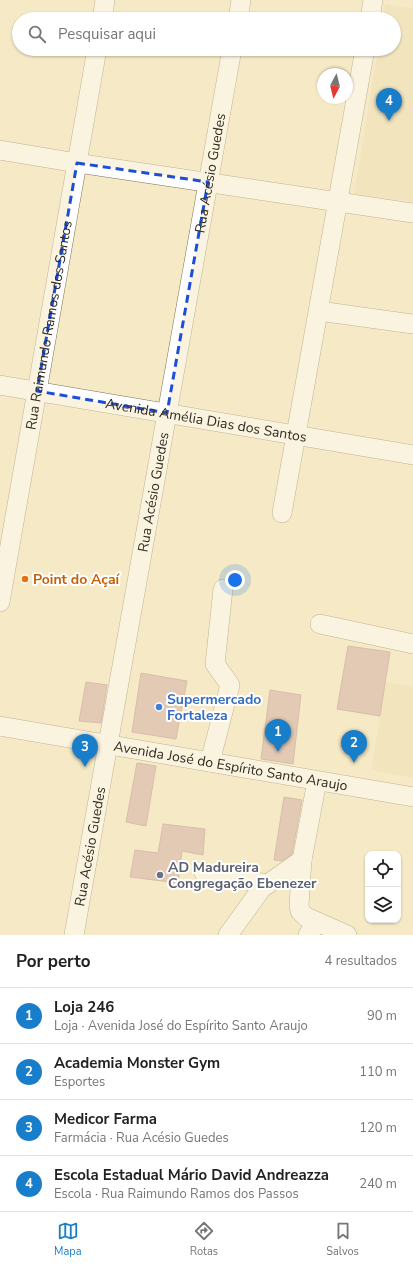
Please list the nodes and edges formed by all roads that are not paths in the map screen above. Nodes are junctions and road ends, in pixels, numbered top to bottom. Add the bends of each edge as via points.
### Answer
1 (105, 0) edge
2 (241, 0) edge
3 (374, 0) edge
4 (103, 12) edge
5 (239, 12) edge
6 (371, 12) edge
7 (96, 56) edge
8 (231, 56) edge
9 (363, 56) edge
10 (0, 150) edge
11 (77, 163) junction
12 (208, 182) junction
13 (337, 202) junction
14 (413, 213) edge
15 (319, 311) junction
16 (413, 324) edge
17 (0, 385) edge
18 (37, 391) junction
19 (167, 413) junction
20 (296, 436) junction
21 (413, 455) edge
22 (282, 513) dead end
23 (223, 590) dead end
24 (0, 602) edge
25 (320, 624) dead end
26 (413, 644) edge
27 (0, 726) edge
28 (108, 745) junction
29 (210, 762) junction
30 (317, 781) junction
31 (413, 797) edge
32 (302, 860) junction
33 (204, 873) dead end
34 (268, 884) junction
35 (313, 928) edge
36 (74, 935) edge
37 (228, 935) edge
38 (347, 935) edge

1 - 4 street
2 - 5 street
3 - 6 street
7 - 11 street, Rua Raimundo Ramos dos Santos
8 - 12 street, Rua Acésio Guedes
9 - 13 street
10 - 11 street
11 - 12 street
11 - 18 street, Rua Raimundo Ramos dos Santos
12 - 13 street
12 - 19 street, Rua Acésio Guedes
13 - 14 street
13 - 15 street
15 - 16 street
15 - 20 street
17 - 18 street, Avenida Amélia Dias dos Santos
18 - 19 street, Avenida Amélia Dias dos Santos
18 - 24 street, Rua Raimundo Ramos dos Santos
19 - 20 street, Avenida Amélia Dias dos Santos
19 - 28 street, Rua Acésio Guedes
20 - 21 street, Avenida Amélia Dias dos Santos
20 - 22 street
23 - 29 street via 215,664 230,685
25 - 26 street
27 - 28 street, Avenida José do Espírito Santo Araujo
28 - 29 street, Avenida José do Espírito Santo Araujo
28 - 36 street, Rua Acésio Guedes
29 - 30 street, Avenida José do Espírito Santo Araujo
30 - 31 street, Avenida José do Espírito Santo Araujo
30 - 32 street
32 - 34 street
32 - 35 street via 299,905 300,911
33 - 34 street
34 - 37 street via 262,888
35 - 38 street

